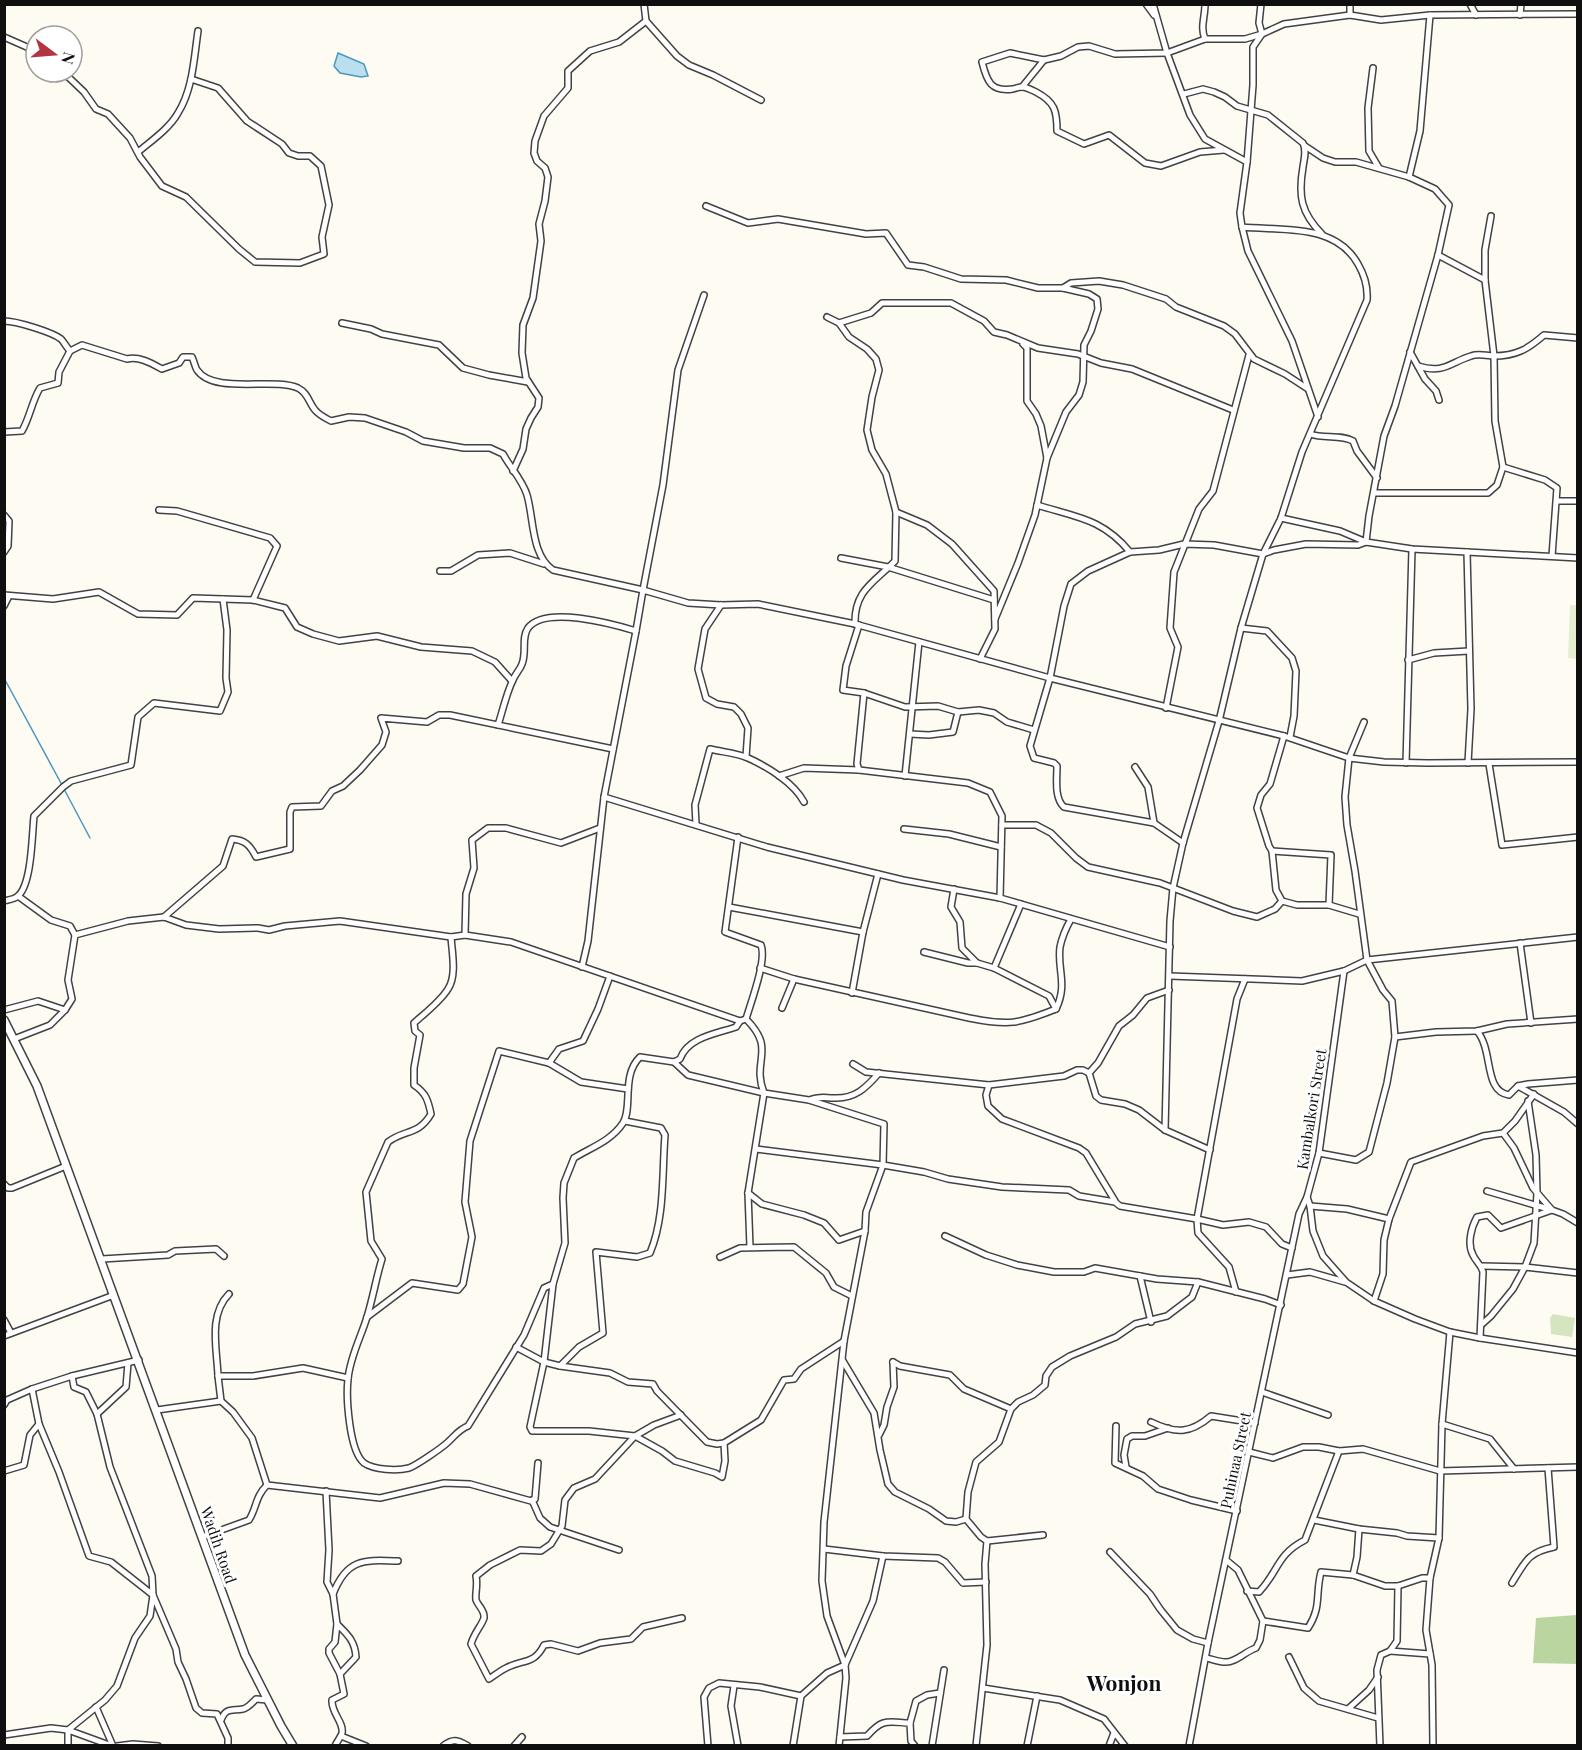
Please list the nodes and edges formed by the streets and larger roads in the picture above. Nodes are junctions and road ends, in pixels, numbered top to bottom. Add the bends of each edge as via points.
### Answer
1 (644, 4) edge
2 (1146, 4) edge
3 (1153, 4) edge
4 (1205, 4) edge
5 (1261, 4) edge
6 (1350, 4) edge
7 (1470, 4) edge
8 (1521, 4) edge
9 (1578, 14) edge
10 (1350, 15) junction
11 (1430, 15) junction
12 (1476, 15) junction
13 (1520, 15) junction
14 (1156, 16) junction
15 (646, 21) junction
16 (198, 31) dead end
17 (1262, 34) junction
18 (4, 38) edge
19 (1205, 39) junction
20 (24, 46) edge
21 (1167, 53) junction
22 (1044, 60) junction
23 (1373, 68) dead end
24 (191, 79) junction
25 (76, 84) edge
26 (1022, 87) junction
27 (1184, 94) junction
28 (760, 100) dead end
29 (1251, 110) junction
30 (1305, 146) junction
31 (1224, 150) junction
32 (138, 152) junction
33 (1247, 162) junction
34 (1379, 168) junction
35 (1409, 177) junction
36 (706, 206) dead end
37 (1491, 216) dead end
38 (1242, 227) junction
39 (1322, 234) junction
40 (1438, 255) junction
41 (1485, 280) junction
42 (1063, 288) junction
43 (704, 295) dead end
44 (827, 317) dead end
45 (4, 321) edge
46 (839, 322) junction
47 (342, 323) dead end
48 (1578, 338) edge
49 (1022, 342) junction
50 (70, 351) junction
51 (1410, 352) junction
52 (1249, 355) junction
53 (1084, 356) junction
54 (1494, 356) junction
55 (1418, 366) junction
56 (1431, 370) junction
57 (1425, 379) junction
58 (528, 382) junction
59 (1308, 388) junction
60 (1439, 400) dead end
61 (1233, 410) junction
62 (1318, 417) junction
63 (4, 432) edge
64 (1310, 434) junction
65 (1047, 458) junction
66 (1503, 466) junction
67 (513, 471) junction
68 (1377, 478) junction
69 (1375, 493) junction
70 (1557, 501) junction
71 (1578, 501) edge
72 (1037, 505) junction
73 (159, 510) dead end
74 (896, 512) junction
75 (4, 515) edge
76 (1281, 518) junction
77 (1366, 542) junction
78 (1184, 544) junction
79 (1412, 549) junction
80 (4, 552) edge
81 (1130, 552) junction
82 (1467, 552) junction
83 (1263, 554) junction
84 (1552, 556) junction
85 (842, 558) dead end
86 (1578, 558) edge
87 (544, 564) junction
88 (888, 567) junction
89 (440, 571) dead end
90 (643, 590) junction
91 (7, 596) edge
92 (223, 599) junction
93 (253, 600) junction
94 (994, 600) junction
95 (721, 605) junction
96 (4, 606) edge
97 (995, 620) junction
98 (857, 625) junction
99 (1241, 628) junction
100 (636, 631) junction
101 (919, 642) junction
102 (1469, 651) junction
103 (980, 659) junction
104 (1408, 660) junction
105 (1050, 678) junction
106 (512, 681) junction
107 (864, 693) junction
108 (913, 707) junction
109 (1166, 708) junction
110 (958, 712) junction
111 (1219, 721) junction
112 (1364, 722) dead end
113 (498, 724) junction
114 (1034, 730) junction
115 (910, 734) junction
116 (1287, 736) junction
117 (613, 749) junction
118 (746, 757) junction
119 (1349, 758) junction
120 (1578, 762) edge
121 (1406, 763) junction
122 (1468, 763) junction
123 (1489, 764) junction
124 (1135, 767) dead end
125 (859, 770) junction
126 (779, 776) junction
127 (905, 776) junction
128 (604, 796) junction
129 (804, 802) dead end
130 (1154, 823) junction
131 (696, 824) junction
132 (1002, 825) junction
133 (600, 828) junction
134 (904, 830) dead end
135 (738, 837) junction
136 (1578, 837) edge
137 (1183, 843) junction
138 (1001, 847) junction
139 (1272, 851) junction
140 (878, 874) junction
141 (1173, 888) junction
142 (954, 889) junction
143 (18, 896) junction
144 (1000, 898) junction
145 (4, 901) edge
146 (1282, 901) junction
147 (1021, 904) junction
148 (1329, 905) junction
149 (729, 907) junction
150 (1359, 914) junction
151 (164, 917) junction
152 (1071, 919) junction
153 (863, 932) junction
154 (75, 935) junction
155 (465, 935) junction
156 (451, 937) junction
157 (1578, 937) edge
158 (1520, 943) junction
159 (1170, 946) junction
160 (924, 952) dead end
161 (1366, 960) junction
162 (977, 963) junction
163 (582, 967) junction
164 (760, 968) junction
165 (994, 968) junction
166 (1344, 971) junction
167 (610, 976) junction
168 (1170, 976) junction
169 (794, 980) junction
170 (1245, 980) junction
171 (1169, 990) junction
172 (852, 993) junction
173 (782, 1008) dead end
174 (1056, 1009) junction
175 (4, 1010) edge
176 (65, 1010) junction
177 (1578, 1019) edge
178 (4, 1020) edge
179 (743, 1020) junction
180 (1531, 1023) junction
181 (1477, 1031) junction
182 (1395, 1037) junction
183 (14, 1039) junction
184 (674, 1062) junction
185 (549, 1063) junction
186 (853, 1064) dead end
187 (879, 1073) junction
188 (1089, 1073) junction
189 (1578, 1080) edge
190 (989, 1086) junction
191 (1518, 1086) junction
192 (628, 1089) junction
193 (764, 1093) junction
194 (1534, 1094) junction
195 (809, 1100) junction
196 (1528, 1101) junction
197 (625, 1121) junction
198 (1578, 1124) edge
199 (1165, 1130) junction
200 (1503, 1133) junction
201 (756, 1149) junction
202 (1210, 1150) junction
203 (1319, 1153) junction
204 (883, 1165) junction
205 (66, 1166) junction
206 (4, 1184) edge
207 (1487, 1191) dead end
208 (748, 1193) junction
209 (1537, 1193) junction
210 (1306, 1197) junction
211 (1115, 1202) junction
212 (1535, 1205) junction
213 (1310, 1206) junction
214 (1552, 1210) junction
215 (1534, 1215) junction
216 (1197, 1219) junction
217 (1389, 1219) junction
218 (1578, 1223) edge
219 (865, 1231) junction
220 (945, 1236) dead end
221 (750, 1247) junction
222 (1292, 1248) junction
223 (224, 1256) dead end
224 (720, 1257) dead end
225 (102, 1259) junction
226 (1482, 1266) junction
227 (1525, 1267) junction
228 (1578, 1273) edge
229 (1287, 1275) junction
230 (1140, 1276) junction
231 (1198, 1282) junction
232 (1346, 1282) junction
233 (553, 1284) junction
234 (1236, 1292) junction
235 (229, 1294) dead end
236 (114, 1295) junction
237 (852, 1296) junction
238 (1374, 1301) junction
239 (1281, 1305) junction
240 (367, 1317) junction
241 (4, 1320) edge
242 (1151, 1322) junction
243 (1481, 1324) junction
244 (1450, 1332) junction
245 (8, 1334) edge
246 (1480, 1338) junction
247 (844, 1341) junction
248 (516, 1347) junction
249 (1578, 1353) edge
250 (138, 1360) junction
251 (843, 1360) junction
252 (544, 1362) junction
253 (128, 1363) junction
254 (560, 1366) junction
255 (72, 1376) junction
256 (218, 1376) junction
257 (348, 1378) junction
258 (32, 1389) junction
259 (1262, 1392) junction
260 (221, 1401) junction
261 (4, 1405) edge
262 (1011, 1409) junction
263 (157, 1410) junction
264 (97, 1414) junction
265 (681, 1415) junction
266 (1328, 1415) dead end
267 (1151, 1422) dead end
268 (1255, 1423) junction
269 (39, 1424) junction
270 (1442, 1424) junction
271 (1116, 1426) dead end
272 (1167, 1428) junction
273 (635, 1436) junction
274 (879, 1436) junction
275 (724, 1443) junction
276 (1339, 1451) junction
277 (1249, 1452) junction
278 (538, 1463) dead end
279 (1126, 1467) junction
280 (1578, 1467) edge
281 (1514, 1468) junction
282 (1548, 1468) junction
283 (4, 1471) edge
284 (1440, 1471) junction
285 (267, 1485) junction
286 (326, 1491) junction
287 (532, 1500) junction
288 (1237, 1511) junction
289 (966, 1518) junction
290 (1314, 1520) junction
291 (1359, 1529) junction
292 (559, 1530) junction
293 (1043, 1535) dead end
294 (202, 1538) junction
295 (1439, 1538) junction
296 (987, 1541) junction
297 (824, 1549) junction
298 (619, 1550) dead end
299 (1110, 1552) dead end
300 (883, 1556) junction
301 (1226, 1560) junction
302 (398, 1561) dead end
303 (1353, 1575) junction
304 (1430, 1578) junction
305 (986, 1582) junction
306 (1512, 1583) dead end
307 (1398, 1586) junction
308 (1247, 1591) junction
309 (333, 1594) junction
310 (153, 1595) junction
311 (682, 1618) dead end
312 (1263, 1621) junction
313 (337, 1624) junction
314 (1208, 1643) junction
315 (1390, 1651) junction
316 (1430, 1654) junction
317 (1289, 1657) dead end
318 (1206, 1658) junction
319 (845, 1665) junction
320 (944, 1670) dead end
321 (340, 1674) junction
322 (1378, 1676) junction
323 (734, 1686) junction
324 (983, 1688) junction
325 (940, 1693) junction
326 (801, 1696) junction
327 (1037, 1696) junction
328 (268, 1700) junction
329 (96, 1707) junction
330 (1348, 1709) junction
331 (1378, 1718) junction
332 (221, 1720) junction
333 (910, 1723) junction
334 (68, 1730) junction
335 (1114, 1733) junction
336 (4, 1735) edge
337 (341, 1736) junction
338 (840, 1737) junction
339 (133, 1745) edge
340 (68, 1746) edge
341 (114, 1746) edge
342 (158, 1746) edge
343 (228, 1746) edge
344 (293, 1746) edge
345 (335, 1746) edge
346 (366, 1746) edge
347 (443, 1746) edge
348 (468, 1746) edge
349 (514, 1746) edge
350 (524, 1746) edge
351 (708, 1746) edge
352 (738, 1746) edge
353 (793, 1746) edge
354 (839, 1746) edge
355 (915, 1746) edge
356 (932, 1746) edge
357 (976, 1746) edge
358 (1027, 1746) edge
359 (1109, 1746) edge
360 (1125, 1746) edge
361 (1189, 1746) edge
362 (1380, 1746) edge
363 (1433, 1746) edge

1 - 15 street
2 - 14 street
3 - 14 street
4 - 19 street
5 - 17 street
6 - 10 street
7 - 12 street
8 - 13 street
9 - 13 street
10 - 11 street via 1381,20
10 - 17 street via 1284,24
11 - 12 street
11 - 35 street via 1420,131
12 - 13 street
14 - 21 street
15 - 28 street via 689,65
15 - 58 street via 619,42 590,51 568,71 568,88 544,116 535,141 534,153 548,177 533,298 523,325 522,353
16 - 24 street
17 - 19 street via 1245,39
17 - 29 street via 1253,47
18 - 20 street
19 - 21 street
21 - 22 street via 1115,54 1089,46
21 - 27 street
22 - 26 street
22 - 26 street via 1010,53 982,62 991,86 998,90
23 - 34 street via 1368,108 1369,151
24 - 32 street via 178,114
24 - 32 street via 218,88 247,121 289,153 310,156 318,162 329,205 322,237 324,255 300,263 255,262 186,197 162,186
25 - 32 street via 96,109 130,138
26 - 31 street via 1052,103 1057,131 1084,144 1109,135 1144,163 1161,166 1200,152
27 - 29 street via 1203,89
27 - 31 street via 1190,116 1205,139
29 - 30 street via 1268,115
29 - 33 street
30 - 34 street via 1335,162
30 - 39 street via 1301,200
31 - 33 street
33 - 38 street via 1240,213
34 - 35 street
35 - 40 street via 1435,189 1449,205
36 - 42 street via 748,223 778,219 866,234 886,233 908,265 961,279
37 - 41 street
38 - 39 street
38 - 59 street via 1248,251 1292,341
39 - 62 street via 1353,256 1368,288 1367,300
40 - 41 street
40 - 51 street
41 - 54 street
42 - 52 street via 1099,281 1166,299 1176,308 1224,326
42 - 53 street via 1097,300 1098,309 1084,345
43 - 90 street via 678,370 663,485
44 - 46 street
45 - 50 street via 51,334
46 - 49 street via 871,314 882,303 951,303 984,321 994,332
46 - 74 street via 849,337 876,359 879,370 867,430 872,450 886,474
47 - 58 street via 439,345 463,368
48 - 54 street via 1544,335 1527,349
49 - 53 street
49 - 65 street via 1027,348 1028,401 1041,426
50 - 63 street via 58,383 40,388 34,397 22,431
50 - 67 street via 82,345 143,360 162,369 179,363 183,357 192,357 197,370 219,382 298,388 308,396 315,411 331,421 365,418 423,441 490,448 503,454
51 - 55 street
51 - 68 street via 1384,436
52 - 59 street
52 - 61 street
53 - 61 street via 1132,369
53 - 65 street via 1078,396 1066,412
54 - 56 street via 1481,354
54 - 66 street via 1495,421
55 - 56 street
55 - 57 street
56 - 57 street
57 - 60 street
58 - 67 street via 539,398 538,407 526,429 524,448
59 - 62 street
61 - 78 street via 1213,491 1199,509
62 - 64 street
64 - 68 street via 1353,441
64 - 76 street
65 - 72 street
66 - 69 street via 1497,485 1488,493
66 - 70 street via 1545,480 1557,488
67 - 87 street via 527,493 533,531
68 - 69 street
69 - 77 street
70 - 71 street
70 - 84 street
72 - 81 street via 1088,519 1118,537
72 - 97 street
73 - 93 street via 177,511 270,538 277,546
74 - 88 street via 896,558
74 - 94 street via 927,525 952,544 994,591
75 - 80 street via 9,521
76 - 77 street via 1340,531
76 - 83 street
77 - 79 street
77 - 83 street via 1306,544
78 - 81 street
78 - 83 street
78 - 109 street via 1173,580 1170,628 1178,647
79 - 82 street
79 - 104 street
81 - 105 street via 1088,571 1071,584
82 - 84 street
82 - 102 street
83 - 99 street
84 - 86 street
85 - 88 street
87 - 89 street via 510,553 478,555 451,571
87 - 90 street via 553,570
88 - 94 street
88 - 98 street via 860,597 855,613
90 - 95 street via 688,603
90 - 100 street
91 - 92 street via 53,599 99,592 138,614 177,615 193,598
91 - 96 street
92 - 93 street
92 - 143 street via 228,692 220,711 154,703 138,717 131,765 71,781 34,816 26,884
93 - 106 street via 285,608 297,627 339,641 378,636 422,647 472,651 495,662
94 - 97 street
95 - 98 street via 758,604
95 - 118 street via 705,629 698,669 706,698 734,707 741,714 748,728
97 - 103 street via 995,629
98 - 101 street
98 - 107 street via 843,690
99 - 111 street
99 - 116 street via 1267,631 1292,658 1296,671 1294,716
100 - 106 street via 578,618 541,618 529,626 524,636 522,664
100 - 117 street
101 - 103 street
101 - 108 street
102 - 104 street via 1434,653
102 - 122 street
103 - 105 street
104 - 121 street
105 - 109 street
105 - 114 street
106 - 113 street
107 - 108 street
107 - 125 street
108 - 110 street via 938,706
108 - 115 street
109 - 111 street
110 - 114 street via 994,713 1007,722
110 - 115 street via 952,732
111 - 116 street
111 - 137 street
112 - 119 street
113 - 117 street
113 - 151 street via 450,715 440,715 428,722 381,718 386,732 382,745 360,770 332,791 321,806 292,807 290,849 256,857 247,843 232,839 223,866
114 - 130 street via 1031,754 1057,766 1057,792 1064,807
115 - 127 street
116 - 119 street
116 - 139 street via 1257,808
117 - 128 street
118 - 126 street
118 - 131 street via 711,749 695,805
119 - 121 street
119 - 150 street via 1345,797
120 - 123 street
121 - 122 street
122 - 123 street
123 - 136 street via 1502,845
124 - 130 street via 1148,787
125 - 126 street via 804,768
125 - 127 street
126 - 129 street
127 - 132 street via 968,783 990,792 1002,816
128 - 131 street
128 - 133 street
130 - 137 street
131 - 135 street
132 - 138 street
132 - 141 street via 1036,825 1051,833 1088,867
133 - 155 street via 561,843 506,828 488,828 472,840 474,868 466,894
133 - 163 street
134 - 138 street via 949,834
135 - 140 street
135 - 149 street
137 - 141 street
138 - 144 street
139 - 146 street via 1276,890
139 - 148 street via 1330,855
140 - 142 street
140 - 153 street
141 - 146 street via 1257,917
141 - 159 street
142 - 144 street
142 - 162 street via 951,907 960,922 962,948
143 - 145 street
143 - 154 street via 51,920 70,926
144 - 147 street
146 - 148 street
147 - 152 street
147 - 165 street
148 - 150 street
149 - 153 street
149 - 164 street via 725,932 761,945
150 - 161 street
151 - 154 street via 128,921
151 - 156 street via 186,925 219,929 269,930 340,921
152 - 159 street
152 - 174 street via 1060,948 1063,986
153 - 172 street
154 - 176 street via 68,980 72,999
155 - 156 street
155 - 163 street via 511,942
156 - 240 street via 453,962 448,990 414,1023 414,1030 420,1035 414,1085 427,1096 431,1114 425,1125 388,1142 367,1186 371,1241 382,1259
157 - 158 street
158 - 161 street
158 - 180 street
159 - 168 street
160 - 162 street
161 - 166 street
161 - 182 street via 1392,1001
162 - 165 street
163 - 167 street
164 - 169 street
164 - 179 street
165 - 174 street via 1049,996
166 - 170 street via 1302,981
166 - 203 street, Kambalkori Street
167 - 179 street
167 - 185 street via 583,1041 559,1049
168 - 170 street
168 - 171 street
169 - 172 street
169 - 173 street
170 - 202 street via 1237,999
171 - 188 street via 1147,998 1119,1026
171 - 199 street
172 - 174 street via 998,1023 1022,1022
175 - 176 street via 38,1001
176 - 183 street via 50,1025
177 - 180 street
178 - 183 street, Wadih Road
179 - 184 street via 736,1027 695,1041
179 - 193 street via 757,1030 762,1040 759,1082
180 - 181 street
181 - 182 street
181 - 191 street via 1484,1040 1496,1089 1509,1095
182 - 203 street via 1369,1152 1356,1160
183 - 205 street, Wadih Road via 37,1086
184 - 192 street via 640,1057 633,1063
184 - 193 street via 688,1075
185 - 192 street via 581,1082
185 - 240 street via 499,1051 470,1141 465,1202 472,1237 463,1284 458,1290 412,1283
186 - 187 street
187 - 190 street
187 - 195 street via 852,1097
188 - 190 street via 1077,1070 1064,1076
188 - 199 street via 1101,1100 1139,1110
189 - 191 street
190 - 211 street via 988,1106 1002,1119 1086,1153
191 - 194 street
192 - 197 street
193 - 195 street
193 - 201 street
194 - 196 street
194 - 198 street
195 - 204 street via 884,1124
196 - 200 street
196 - 209 street
197 - 233 street via 608,1140 574,1158 564,1183 565,1243
197 - 254 street via 661,1128 665,1135 654,1242 650,1252 637,1257 596,1252 603,1334 579,1347
199 - 202 street
200 - 209 street
200 - 217 street via 1483,1136 1411,1162
201 - 204 street
201 - 208 street
202 - 216 street
203 - 210 street, Kambalkori Street
204 - 211 street via 1002,1187 1069,1190 1079,1196
204 - 219 street via 866,1212
205 - 206 street via 12,1188
205 - 225 street, Wadih Road
207 - 212 street
208 - 219 street via 762,1204 824,1223 839,1240
208 - 221 street
209 - 212 street
209 - 214 street
210 - 213 street
210 - 222 street, Puhinaa Street
211 - 216 street
212 - 214 street
212 - 215 street
213 - 217 street via 1347,1209
213 - 232 street via 1313,1231 1323,1256
214 - 215 street
214 - 218 street
215 - 226 street via 1501,1228 1488,1215 1477,1217 1470,1247
215 - 227 street via 1534,1243
216 - 222 street via 1223,1225 1249,1222 1266,1227 1282,1244
216 - 234 street via 1198,1233 1229,1267
217 - 238 street via 1383,1274
219 - 237 street
220 - 230 street via 986,1256 1017,1265 1054,1272 1095,1268
221 - 224 street
221 - 237 street via 794,1247 826,1274 834,1287
222 - 229 street, Puhinaa Street
223 - 225 street via 216,1249
225 - 236 street, Wadih Road
226 - 227 street
226 - 243 street
227 - 228 street
227 - 243 street via 1513,1288
229 - 232 street via 1310,1272
229 - 239 street, Puhinaa Street
230 - 231 street
230 - 242 street
231 - 234 street
231 - 242 street via 1192,1297 1167,1317
232 - 238 street
233 - 248 street via 544,1287
233 - 252 street
234 - 239 street
235 - 256 street via 220,1302 215,1322
236 - 245 street
236 - 250 street, Wadih Road
237 - 247 street
238 - 244 street
239 - 259 street, Puhinaa Street
240 - 257 street
241 - 245 street
242 - 262 street via 1135,1324 1052,1367 1045,1385
243 - 246 street
244 - 246 street
244 - 270 street
246 - 249 street
247 - 251 street
247 - 275 street via 794,1379 783,1380 761,1420
248 - 252 street
248 - 257 street via 468,1426 407,1468 365,1464 356,1454
250 - 253 street
250 - 263 street, Wadih Road
251 - 274 street via 874,1413
251 - 297 street
252 - 254 street
252 - 273 street via 532,1431
253 - 255 street
253 - 264 street via 126,1387
254 - 265 street via 653,1384
255 - 258 street
255 - 264 street via 74,1387 86,1392
256 - 257 street via 253,1376 303,1368
256 - 260 street
258 - 261 street
258 - 269 street
259 - 266 street
259 - 268 street, Puhinaa Street
260 - 263 street
260 - 285 street via 252,1438
262 - 274 street via 964,1389 950,1375 893,1362 894,1387
262 - 289 street via 999,1442 976,1462
263 - 294 street, Wadih Road
264 - 310 street via 110,1467 152,1576
265 - 273 street
265 - 275 street via 707,1442
267 - 272 street
268 - 272 street via 1212,1416 1188,1431
268 - 277 street, Puhinaa Street
269 - 283 street via 30,1435 24,1465
269 - 310 street via 89,1556 111,1562
270 - 281 street via 1490,1439
270 - 284 street
271 - 279 street via 1114,1463
272 - 279 street via 1127,1439
273 - 275 street via 675,1461 722,1478
273 - 292 street via 595,1479 574,1488 565,1500
274 - 289 street via 888,1484 895,1492 946,1521
276 - 277 street via 1304,1448 1273,1458
276 - 284 street via 1364,1449
276 - 290 street
277 - 288 street, Puhinaa Street
278 - 287 street
279 - 288 street via 1158,1489
280 - 282 street
281 - 282 street
281 - 284 street
282 - 306 street via 1554,1547 1534,1552
284 - 295 street
285 - 286 street
285 - 294 street via 259,1493 249,1520
286 - 287 street via 380,1498 444,1483 470,1484
286 - 309 street via 327,1582
287 - 292 street via 540,1518
288 - 301 street, Puhinaa Street
289 - 296 street
290 - 291 street
290 - 308 street via 1305,1540 1291,1548 1259,1592
291 - 295 street
291 - 303 street
292 - 298 street
292 - 311 street via 551,1544 541,1551 520,1550 476,1576 476,1599 484,1618 471,1644 489,1679 506,1667 532,1660 544,1645 578,1651 600,1643 632,1639 644,1627
293 - 296 street
294 - 328 street, Wadih Road via 244,1655
295 - 304 street
296 - 305 street
297 - 300 street
297 - 319 street via 822,1581 827,1616
299 - 314 street via 1177,1630
300 - 305 street via 938,1558 963,1582
300 - 319 street via 873,1601
301 - 308 street via 1239,1570
301 - 314 street, Puhinaa Street
302 - 309 street via 366,1560 349,1567
303 - 307 street via 1385,1586
303 - 312 street via 1321,1572 1317,1587 1319,1603 1308,1628
304 - 307 street
304 - 316 street via 1426,1630
305 - 324 street
307 - 315 street via 1398,1630
308 - 312 street
309 - 313 street
310 - 329 street via 150,1616 135,1638 117,1686
310 - 332 street via 196,1708 202,1713 217,1713
312 - 318 street via 1256,1648 1227,1663
313 - 321 street via 329,1653
313 - 321 street via 355,1645 356,1657
314 - 318 street, Puhinaa Street
315 - 316 street
315 - 322 street via 1382,1655
316 - 363 street
317 - 330 street via 1307,1692 1318,1701
318 - 361 street, Puhinaa Street
319 - 326 street via 827,1673
319 - 338 street
320 - 325 street
321 - 337 street via 344,1694 332,1700 332,1707 342,1726
322 - 330 street
322 - 331 street
323 - 326 street
323 - 351 street via 719,1683 709,1688 704,1697
323 - 352 street via 731,1706
324 - 327 street
324 - 357 street
325 - 333 street via 916,1701
325 - 356 street
326 - 353 street
327 - 335 street via 1060,1700 1104,1719
327 - 358 street
328 - 332 street via 256,1699 244,1709 230,1709
328 - 344 street, Wadih Road
329 - 334 street
329 - 341 street
330 - 331 street
331 - 362 street
332 - 343 street
333 - 338 street via 887,1722 877,1724 867,1736
333 - 355 street
334 - 336 street via 51,1728
334 - 340 street
334 - 341 street
335 - 359 street
335 - 360 street
337 - 345 street
337 - 346 street
338 - 354 street
339 - 341 street
339 - 342 street
347 - 348 street via 450,1740
349 - 350 street via 522,1737

